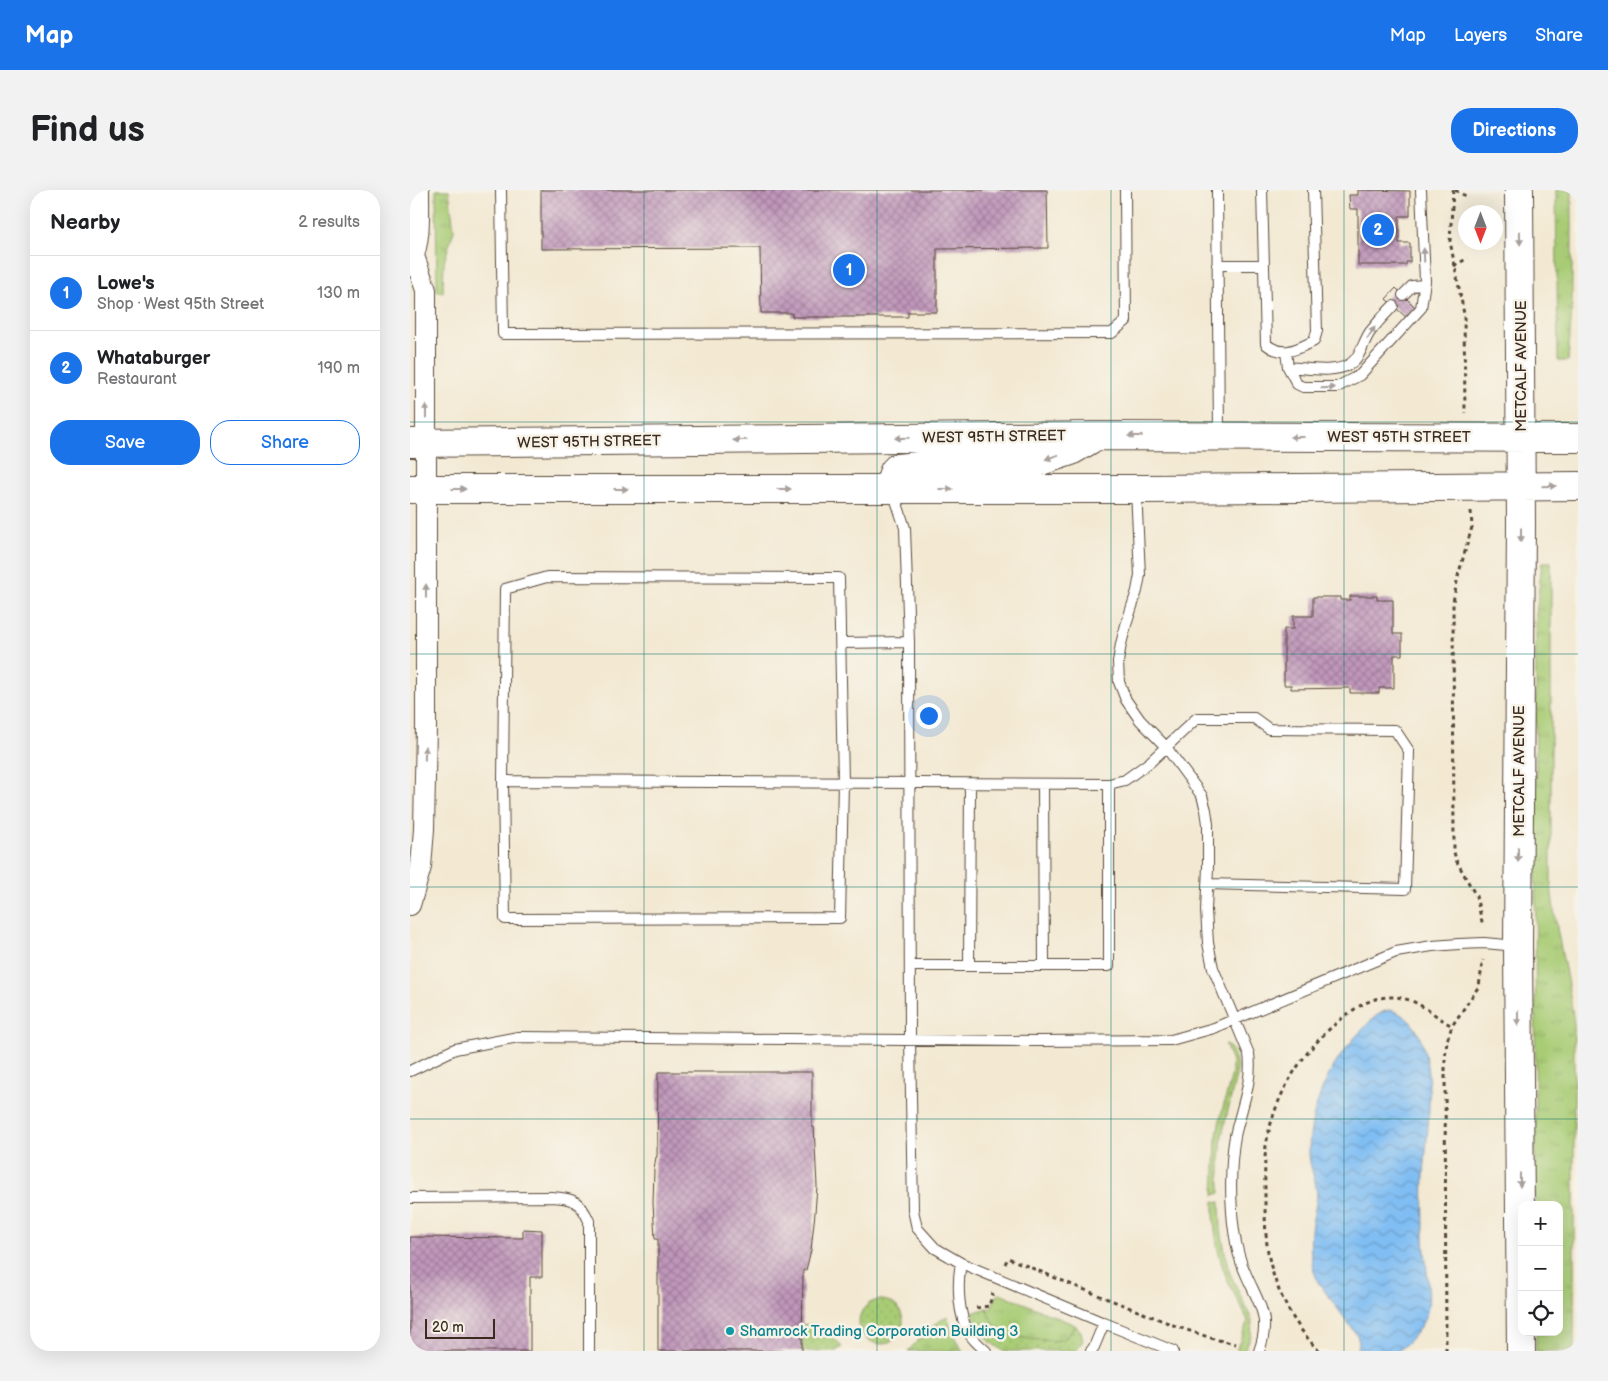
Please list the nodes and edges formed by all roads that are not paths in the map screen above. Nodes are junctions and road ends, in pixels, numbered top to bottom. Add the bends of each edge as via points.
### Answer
1 (419, 190) edge
2 (501, 190) edge
3 (1125, 190) edge
4 (1217, 190) edge
5 (1262, 190) edge
6 (1313, 190) edge
7 (1421, 190) edge
8 (1520, 190) edge
9 (412, 261) edge
10 (1217, 264) junction
11 (1264, 264) junction
12 (1424, 285) junction
13 (1403, 295) dead end
14 (1393, 306) dead end
15 (1286, 352) junction
16 (1288, 367) junction
17 (1096, 436) junction
18 (1219, 437) junction
19 (1521, 438) junction
20 (1578, 438) edge
21 (418, 443) edge
22 (1521, 486) junction
23 (1578, 486) edge
24 (418, 489) edge
25 (892, 489) junction
26 (1136, 489) junction
27 (909, 642) junction
28 (841, 643) junction
29 (1166, 747) junction
30 (503, 781) junction
31 (843, 783) junction
32 (910, 783) junction
33 (970, 784) junction
34 (1043, 784) junction
35 (1109, 784) junction
36 (1207, 884) junction
37 (410, 905) edge
38 (1518, 946) junction
39 (910, 966) junction
40 (969, 966) junction
41 (1044, 966) junction
42 (1235, 1020) junction
43 (910, 1039) junction
44 (410, 1071) edge
45 (410, 1198) edge
46 (961, 1263) junction
47 (1104, 1323) junction
48 (589, 1351) edge
49 (986, 1351) edge
50 (1090, 1351) edge
51 (1173, 1351) edge
52 (1259, 1351) edge
53 (1521, 1351) edge

1 - 9 street via 419,227
2 - 3 lane via 503,334 1112,333 1126,320
4 - 10 lane
5 - 11 lane
6 - 15 lane via 1317,332 1314,341
12 -> 7 lane
8 -> 19 main road, METCALF AVENUE
21 -> 9 street via 426,290
10 - 11 lane
10 - 18 lane
11 - 15 lane via 1266,344 1274,351
12 - 13 lane via 1412,286
16 -> 12 lane via 1296,384 1303,387 1337,387 1348,383 1360,375 1422,308
16 -> 14 lane via 1335,369 1350,364 1362,351 1369,334
15 - 16 lane
18 -> 17 main road, WEST 95TH STREET
17 -> 21 main road, WEST 95TH STREET
17 -> 25 main road via 1071,451 1041,461 897,468 891,479
19 -> 18 main road, WEST 95TH STREET
19 - 20 main road, WEST 95TH STREET
19 - 22 main road, METCALF AVENUE
21 - 24 street
22 -> 23 main road
22 - 26 main road
22 -> 38 main road, METCALF AVENUE
24 -> 25 main road
37 -> 24 street via 421,867 424,829
25 -> 26 main road
25 - 27 lane via 905,528
26 - 29 lane via 1140,575 1121,644 1119,682 1126,700 1140,720
27 - 28 lane
27 - 32 lane
28 - 30 lane via 839,578 547,577 505,589
28 - 31 lane
29 - 35 lane via 1125,780
29 - 36 lane via 1202,796 1208,824
29 - 36 lane via 1197,718 1254,718 1269,729 1395,730 1409,751 1405,889
30 - 31 lane
30 - 31 lane via 505,919 840,918
31 - 32 lane
32 - 33 lane
32 - 39 lane
33 - 34 lane
33 - 40 lane
34 - 35 lane
34 - 41 lane
35 - 41 lane via 1109,966
36 - 42 lane via 1208,943 1213,968
38 - 42 lane via 1484,943 1396,952
38 -> 53 main road, METCALF AVENUE
39 - 40 lane
39 - 43 lane
40 - 41 lane
42 - 43 lane via 1171,1040
42 - 52 lane via 1249,1054 1250,1075 1235,1136 1232,1213 1240,1260 1265,1319
43 - 44 lane via 518,1037 455,1049
43 - 46 lane via 913,1210 917,1228 935,1248
45 - 48 lane via 551,1197 569,1198 579,1204 589,1221
46 - 47 lane
46 - 49 lane via 958,1278 964,1324
47 - 50 lane
47 - 51 lane

